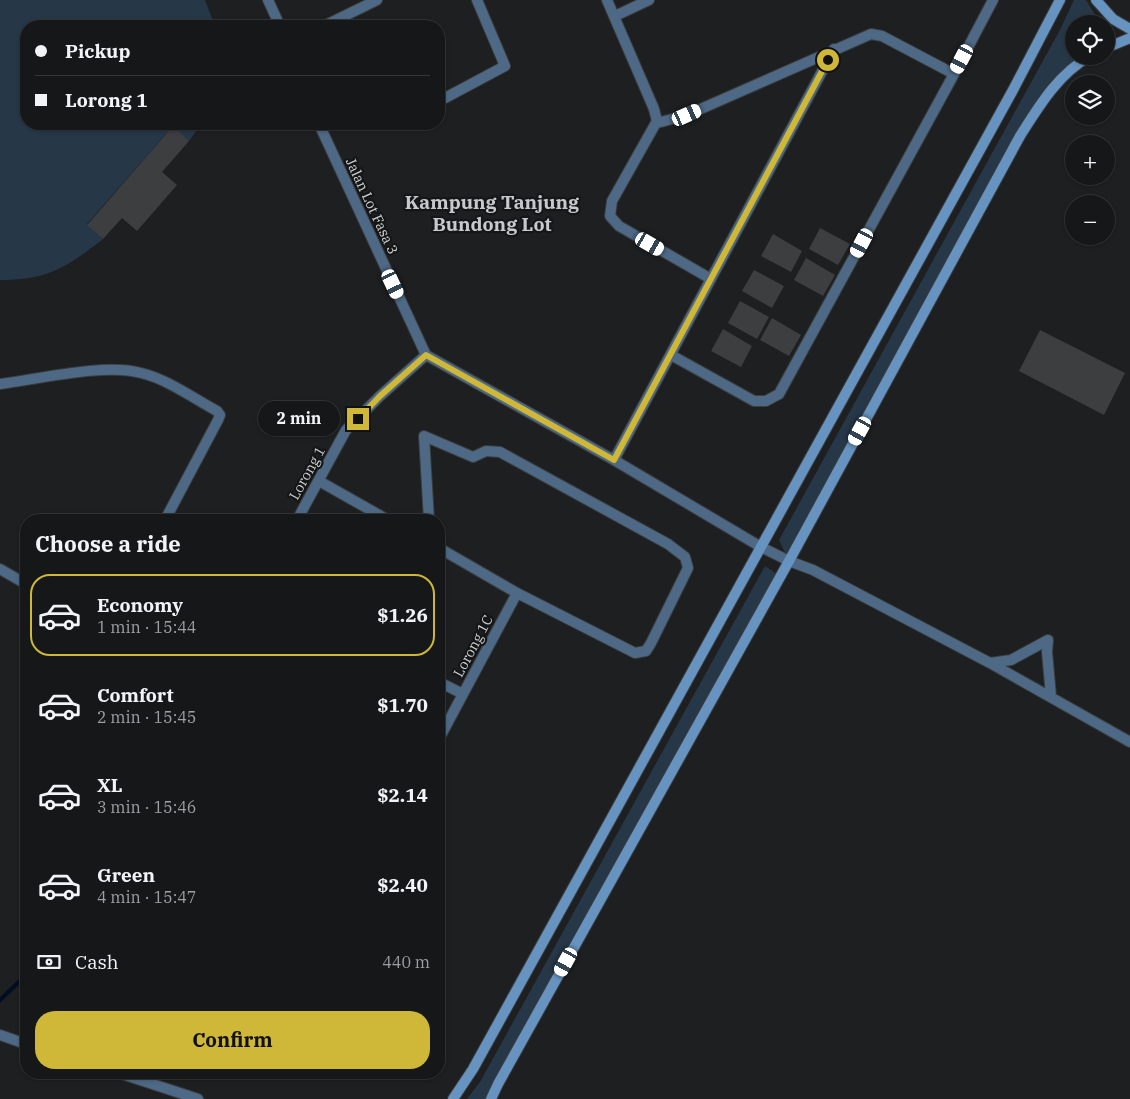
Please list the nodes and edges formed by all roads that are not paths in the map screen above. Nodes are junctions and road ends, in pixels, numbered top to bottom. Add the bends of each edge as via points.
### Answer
1 (268, 0) edge
2 (377, 0) edge
3 (477, 0) edge
4 (607, 0) edge
5 (649, 0) edge
6 (993, 0) edge
7 (1060, 0) edge
8 (1096, 0) edge
9 (615, 16) junction
10 (277, 20) edge
11 (336, 20) edge
12 (1130, 29) edge
13 (1130, 38) edge
14 (1115, 44) edge
15 (834, 50) junction
16 (1076, 65) edge
17 (954, 74) junction
18 (445, 98) dead end
19 (657, 123) junction
20 (322, 130) edge
21 (711, 278) junction
22 (426, 355) junction
23 (671, 355) junction
24 (0, 384) edge
25 (614, 460) junction
26 (319, 481) junction
27 (168, 514) edge
28 (300, 514) edge
29 (377, 514) edge
30 (429, 514) edge
31 (761, 547) junction
32 (445, 551) edge
33 (789, 561) junction
34 (0, 569) edge
35 (20, 581) edge
36 (517, 593) junction
37 (990, 663) junction
38 (445, 685) edge
39 (463, 694) junction
40 (1051, 696) junction
41 (445, 728) edge
42 (1130, 742) edge
43 (0, 1035) edge
44 (20, 1042) edge
45 (137, 1079) edge
46 (198, 1099) edge
47 (452, 1099) edge
48 (491, 1099) edge

1 - 10 street
2 - 11 street
3 - 18 street via 505,66
4 - 9 street
5 - 9 street
6 - 17 street
7 - 31 main road
8 - 12 main road via 1113,19
9 - 19 street
13 - 14 main road
15 - 17 street via 865,36 878,34
15 - 19 street via 687,115
15 - 21 street
16 - 33 main road via 1058,81 1020,136
17 - 23 street via 779,394 766,402 754,401
19 - 21 street via 612,201 610,216 619,226
20 - 22 street, Jalan Lot Fasa 3
21 - 23 street
22 - 25 street
22 - 26 street, Lorong 1 via 346,430
23 - 25 street
24 - 27 street via 106,370 130,370 154,377 217,411 220,415 218,420
25 - 31 street
26 - 28 street, Lorong 1
26 - 29 street
30 - 36 street via 424,436 473,457 486,451 500,452 668,544 688,562 651,644 641,653 630,651
31 - 33 street
31 - 47 main road via 478,1060
32 - 36 street
33 - 37 street via 813,570
33 - 48 main road
34 - 35 street
36 - 39 street, Lorong 1C
37 - 40 street
37 - 40 street via 1011,660 1048,640 1046,652
38 - 39 street
39 - 41 street, Lorong 1C
40 - 42 street
43 - 44 street
45 - 46 street

